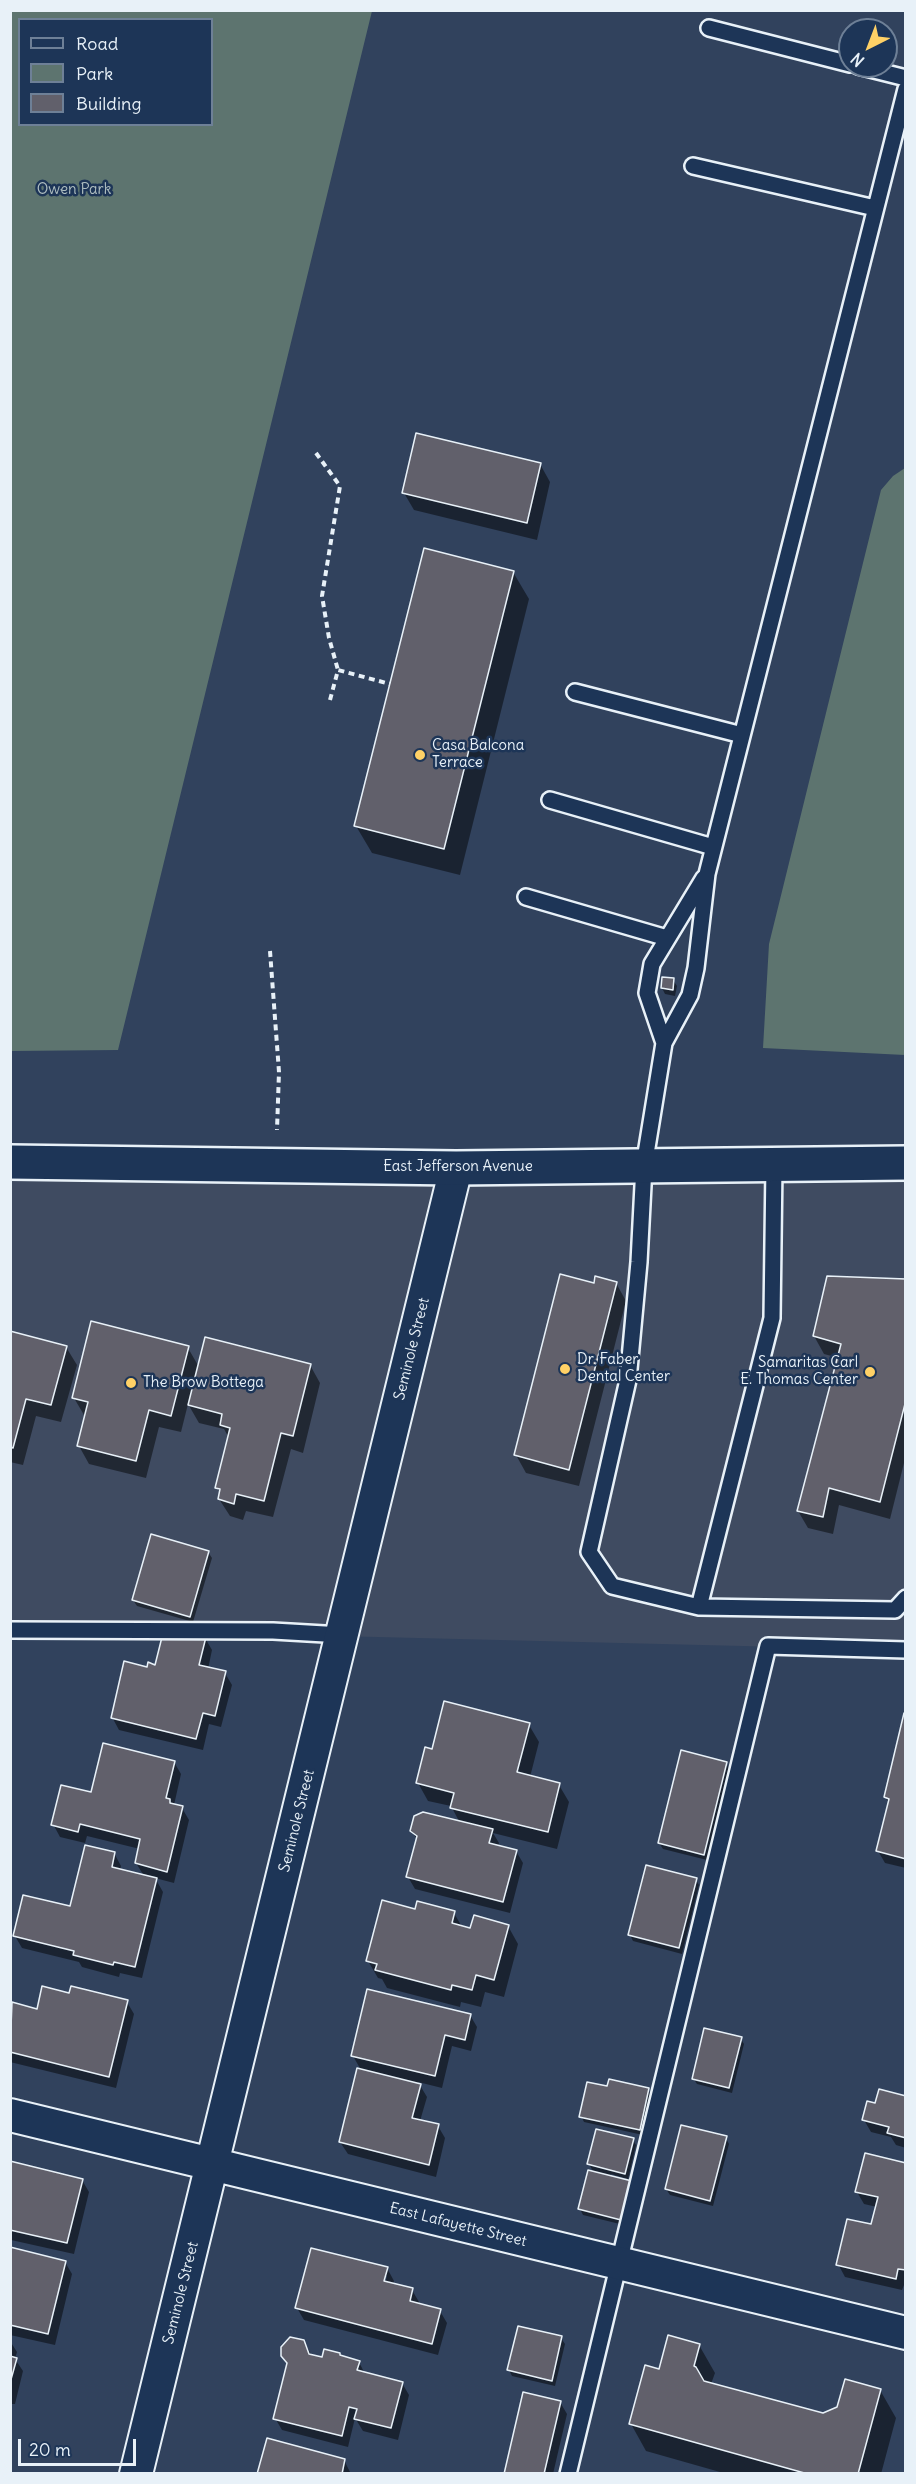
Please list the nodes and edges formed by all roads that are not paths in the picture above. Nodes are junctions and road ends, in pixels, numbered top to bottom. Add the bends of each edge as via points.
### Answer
1 (709, 28) dead end
2 (838, 61) edge
3 (906, 89) edge
4 (693, 166) dead end
5 (875, 208) junction
6 (575, 692) dead end
7 (742, 735) junction
8 (550, 800) dead end
9 (713, 848) junction
10 (707, 874) junction
11 (526, 897) dead end
12 (667, 939) junction
13 (664, 1043) junction
14 (10, 1162) edge
15 (906, 1163) edge
16 (774, 1165) junction
17 (644, 1166) junction
18 (456, 1168) junction
19 (906, 1598) edge
20 (699, 1607) junction
21 (10, 1630) edge
22 (342, 1635) junction
23 (906, 1650) edge
24 (10, 2115) edge
25 (213, 2165) junction
26 (619, 2264) junction
27 (906, 2333) edge
28 (136, 2474) edge
29 (568, 2474) edge

1 - 2 lane
3 - 5 lane
4 - 5 lane
5 - 7 lane
6 - 7 lane
7 - 9 lane
8 - 9 lane
9 - 10 lane
10 - 12 lane
10 - 13 lane via 690,995
11 - 12 lane
12 - 13 lane via 652,964 647,993
13 - 17 lane
14 - 18 main road, East Jefferson Avenue
15 - 16 main road, East Jefferson Avenue
16 - 17 main road, East Jefferson Avenue
16 - 20 lane via 772,1318
17 - 18 main road, East Jefferson Avenue
17 - 20 lane via 628,1380 589,1552 612,1586
18 - 22 street, Seminole Street
19 - 20 lane via 895,1610
21 - 22 lane
22 - 25 street, Seminole Street
23 - 26 lane via 768,1646
24 - 25 street, East Lafayette Street
25 - 26 street, East Lafayette Street
25 - 28 street, Seminole Street
26 - 27 street, East Lafayette Street
26 - 29 lane

